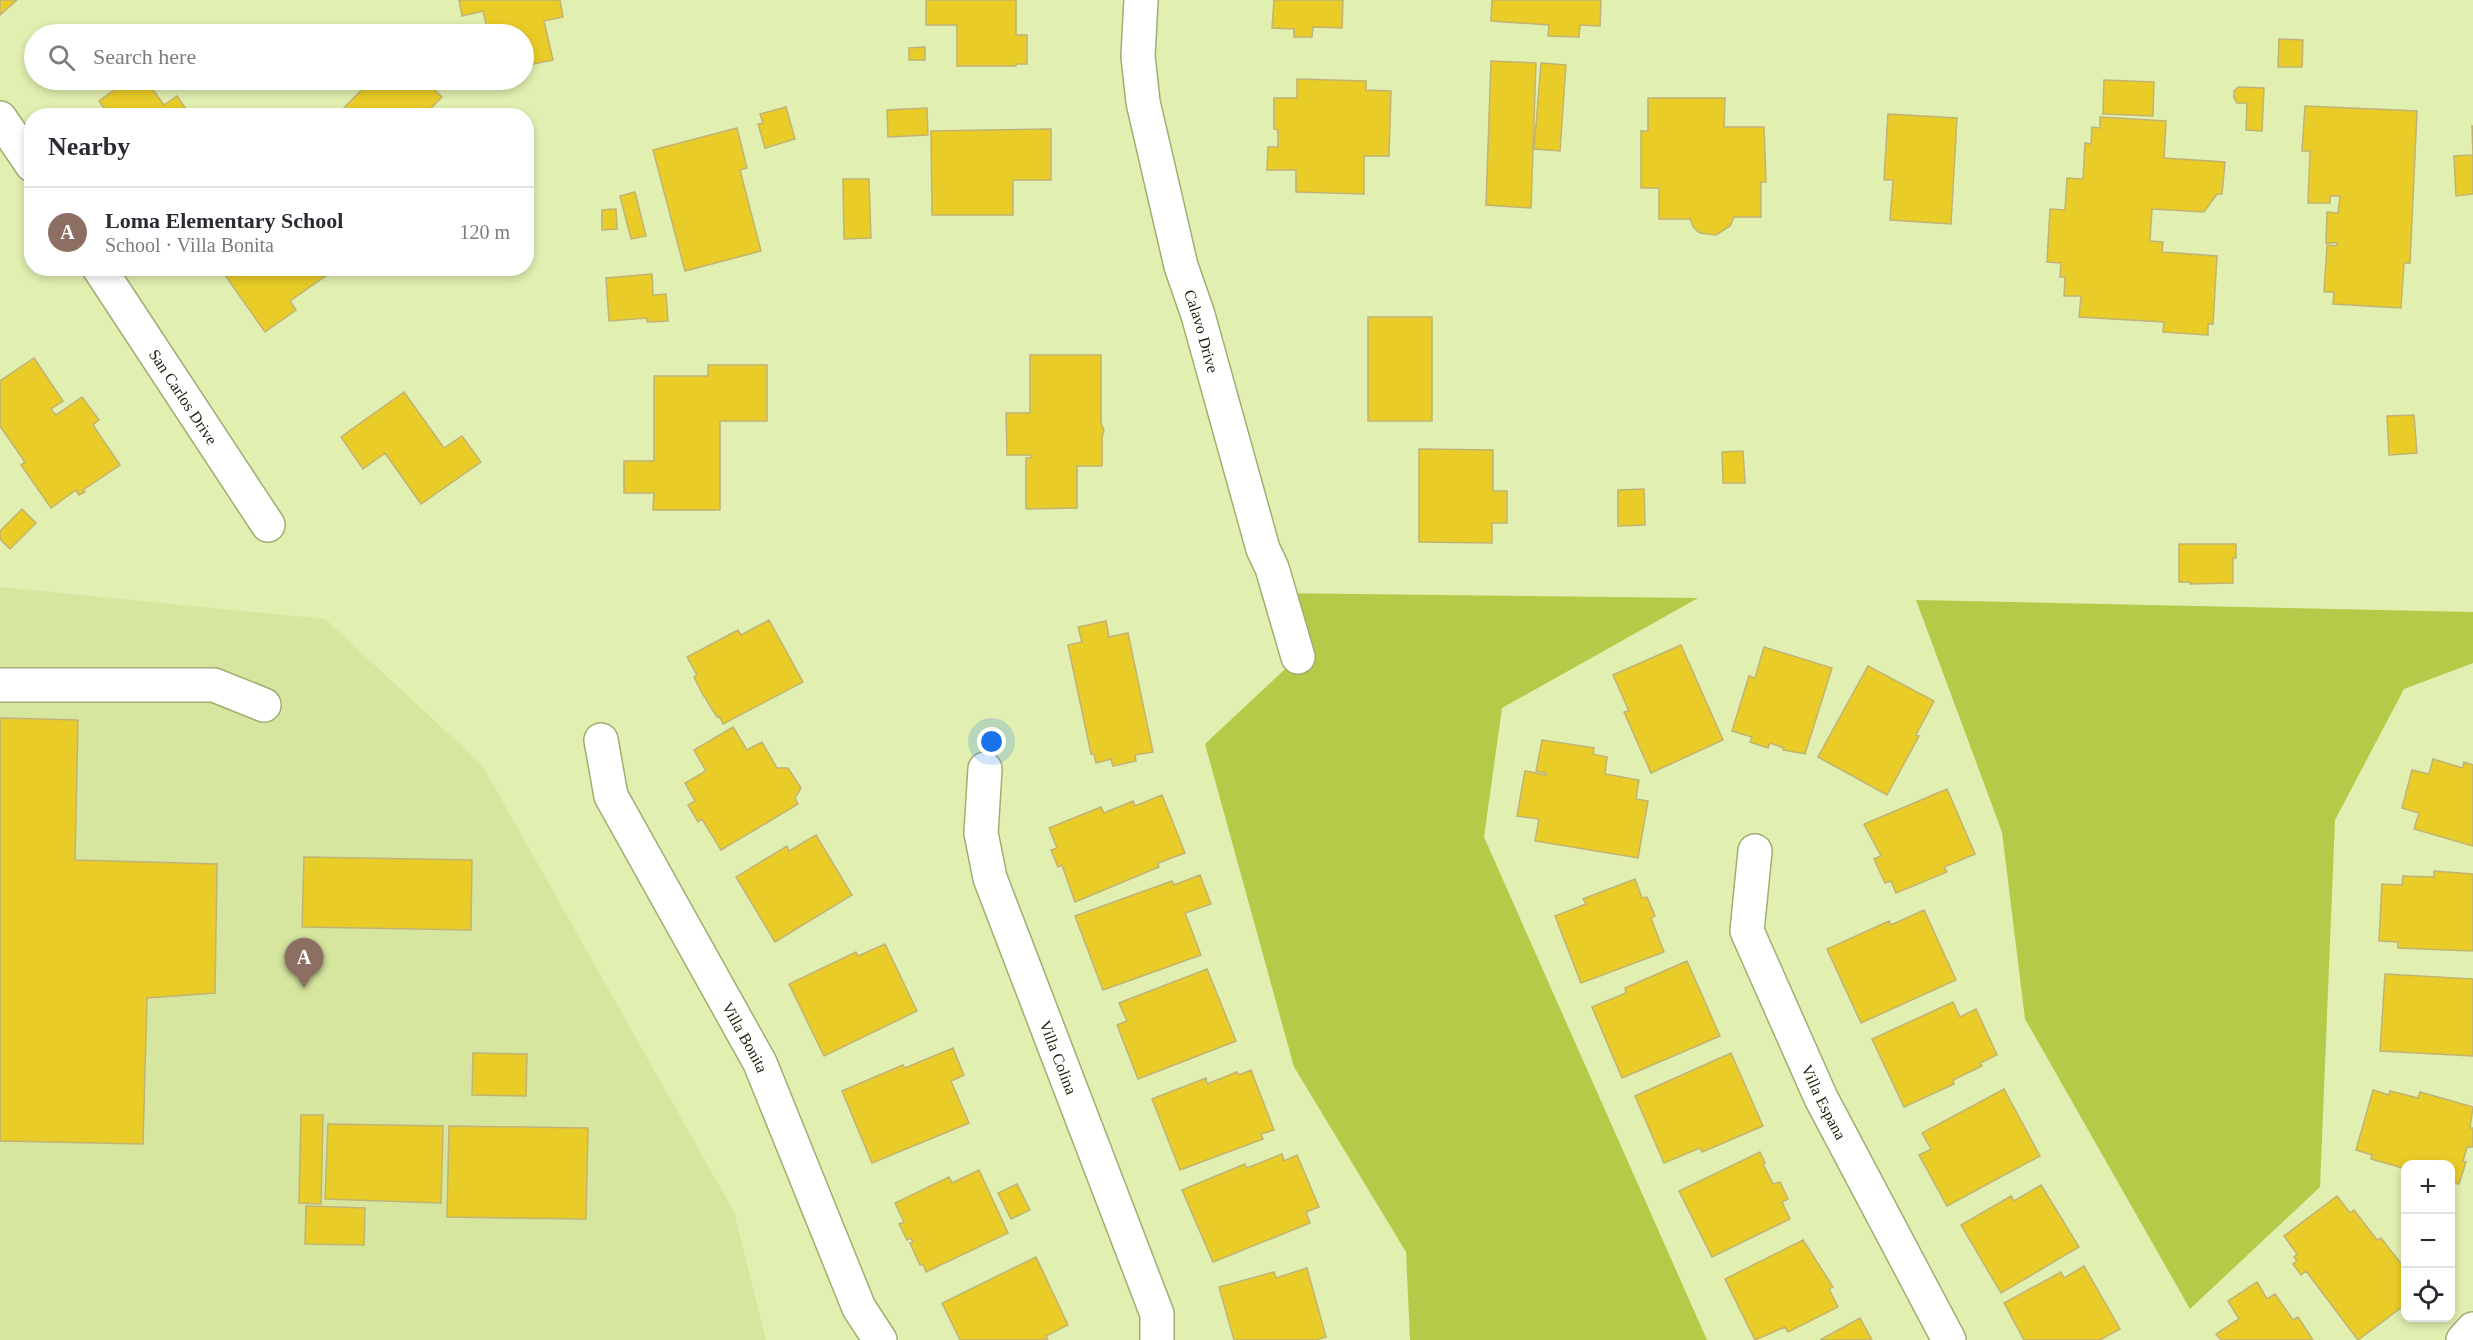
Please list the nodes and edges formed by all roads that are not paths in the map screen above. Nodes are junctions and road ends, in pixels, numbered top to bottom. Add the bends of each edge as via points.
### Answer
1 (1141, 0) edge
2 (0, 118) edge
3 (24, 153) edge
4 (104, 276) edge
5 (268, 525) dead end
6 (1298, 657) dead end
7 (0, 684) edge
8 (264, 705) dead end
9 (601, 740) dead end
10 (985, 769) dead end
11 (1755, 851) dead end
12 (2473, 1329) edge
13 (880, 1340) edge
14 (1157, 1340) edge
15 (1950, 1340) edge
16 (2463, 1340) edge

1 - 6 street, Calavo Drive via 1138,56 1143,102 1181,266
2 - 3 street
4 - 5 street, San Carlos Drive
7 - 8 street via 214,685
9 - 13 street, Villa Bonita via 611,796 760,1063 859,1308
10 - 14 street, Villa Colina via 981,833 990,878 1157,1314
11 - 15 street, Villa Espana via 1747,931 1821,1098
12 - 16 street

